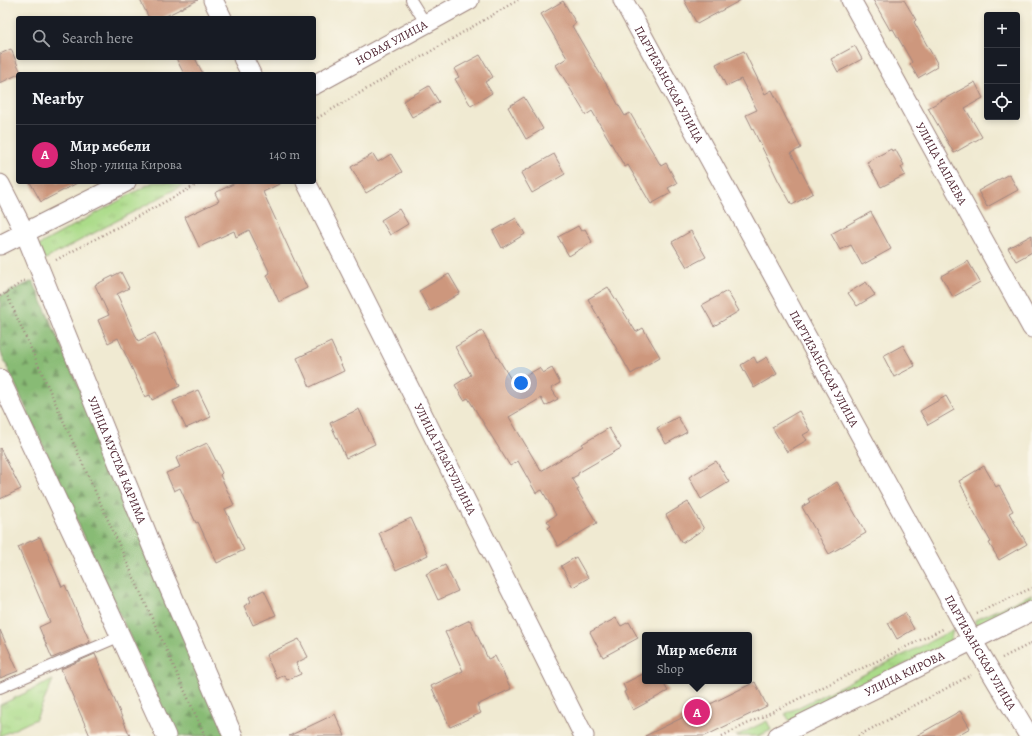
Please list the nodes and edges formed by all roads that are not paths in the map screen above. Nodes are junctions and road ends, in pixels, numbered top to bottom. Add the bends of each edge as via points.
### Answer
1 (213, 0) edge
2 (411, 0) edge
3 (469, 0) edge
4 (624, 0) edge
5 (851, 0) edge
6 (221, 16) edge
7 (426, 24) junction
8 (244, 60) edge
9 (250, 72) edge
10 (316, 84) edge
11 (0, 184) edge
12 (122, 184) edge
13 (307, 184) edge
14 (24, 233) junction
15 (0, 245) edge
16 (1032, 328) edge
17 (0, 379) edge
18 (1032, 611) edge
19 (121, 636) junction
20 (972, 640) junction
21 (0, 688) edge
22 (166, 736) edge
23 (233, 736) edge
24 (584, 736) edge
25 (778, 736) edge
26 (1029, 736) edge

1 - 6 street
2 - 7 lane
3 - 7 street, НОВАЯ УЛИЦА
4 - 20 street, ПАРТИЗАНСКАЯ УЛИЦА
5 - 16 street, УЛИЦА ЧАПАЕВА
7 - 10 street, НОВАЯ УЛИЦА
8 - 9 street
11 - 14 street, УЛИЦА МУСТАЯ КАРИМА
12 - 14 street
13 - 24 street, УЛИЦА ГИЗАТУЛЛИНА
14 - 15 street
14 - 23 street, УЛИЦА МУСТАЯ КАРИМА via 164,576
17 - 19 street
18 - 20 street, УЛИЦА КИРОВА
19 - 21 lane
19 - 22 street
20 - 25 street, УЛИЦА КИРОВА
20 - 26 street, ПАРТИЗАНСКАЯ УЛИЦА

